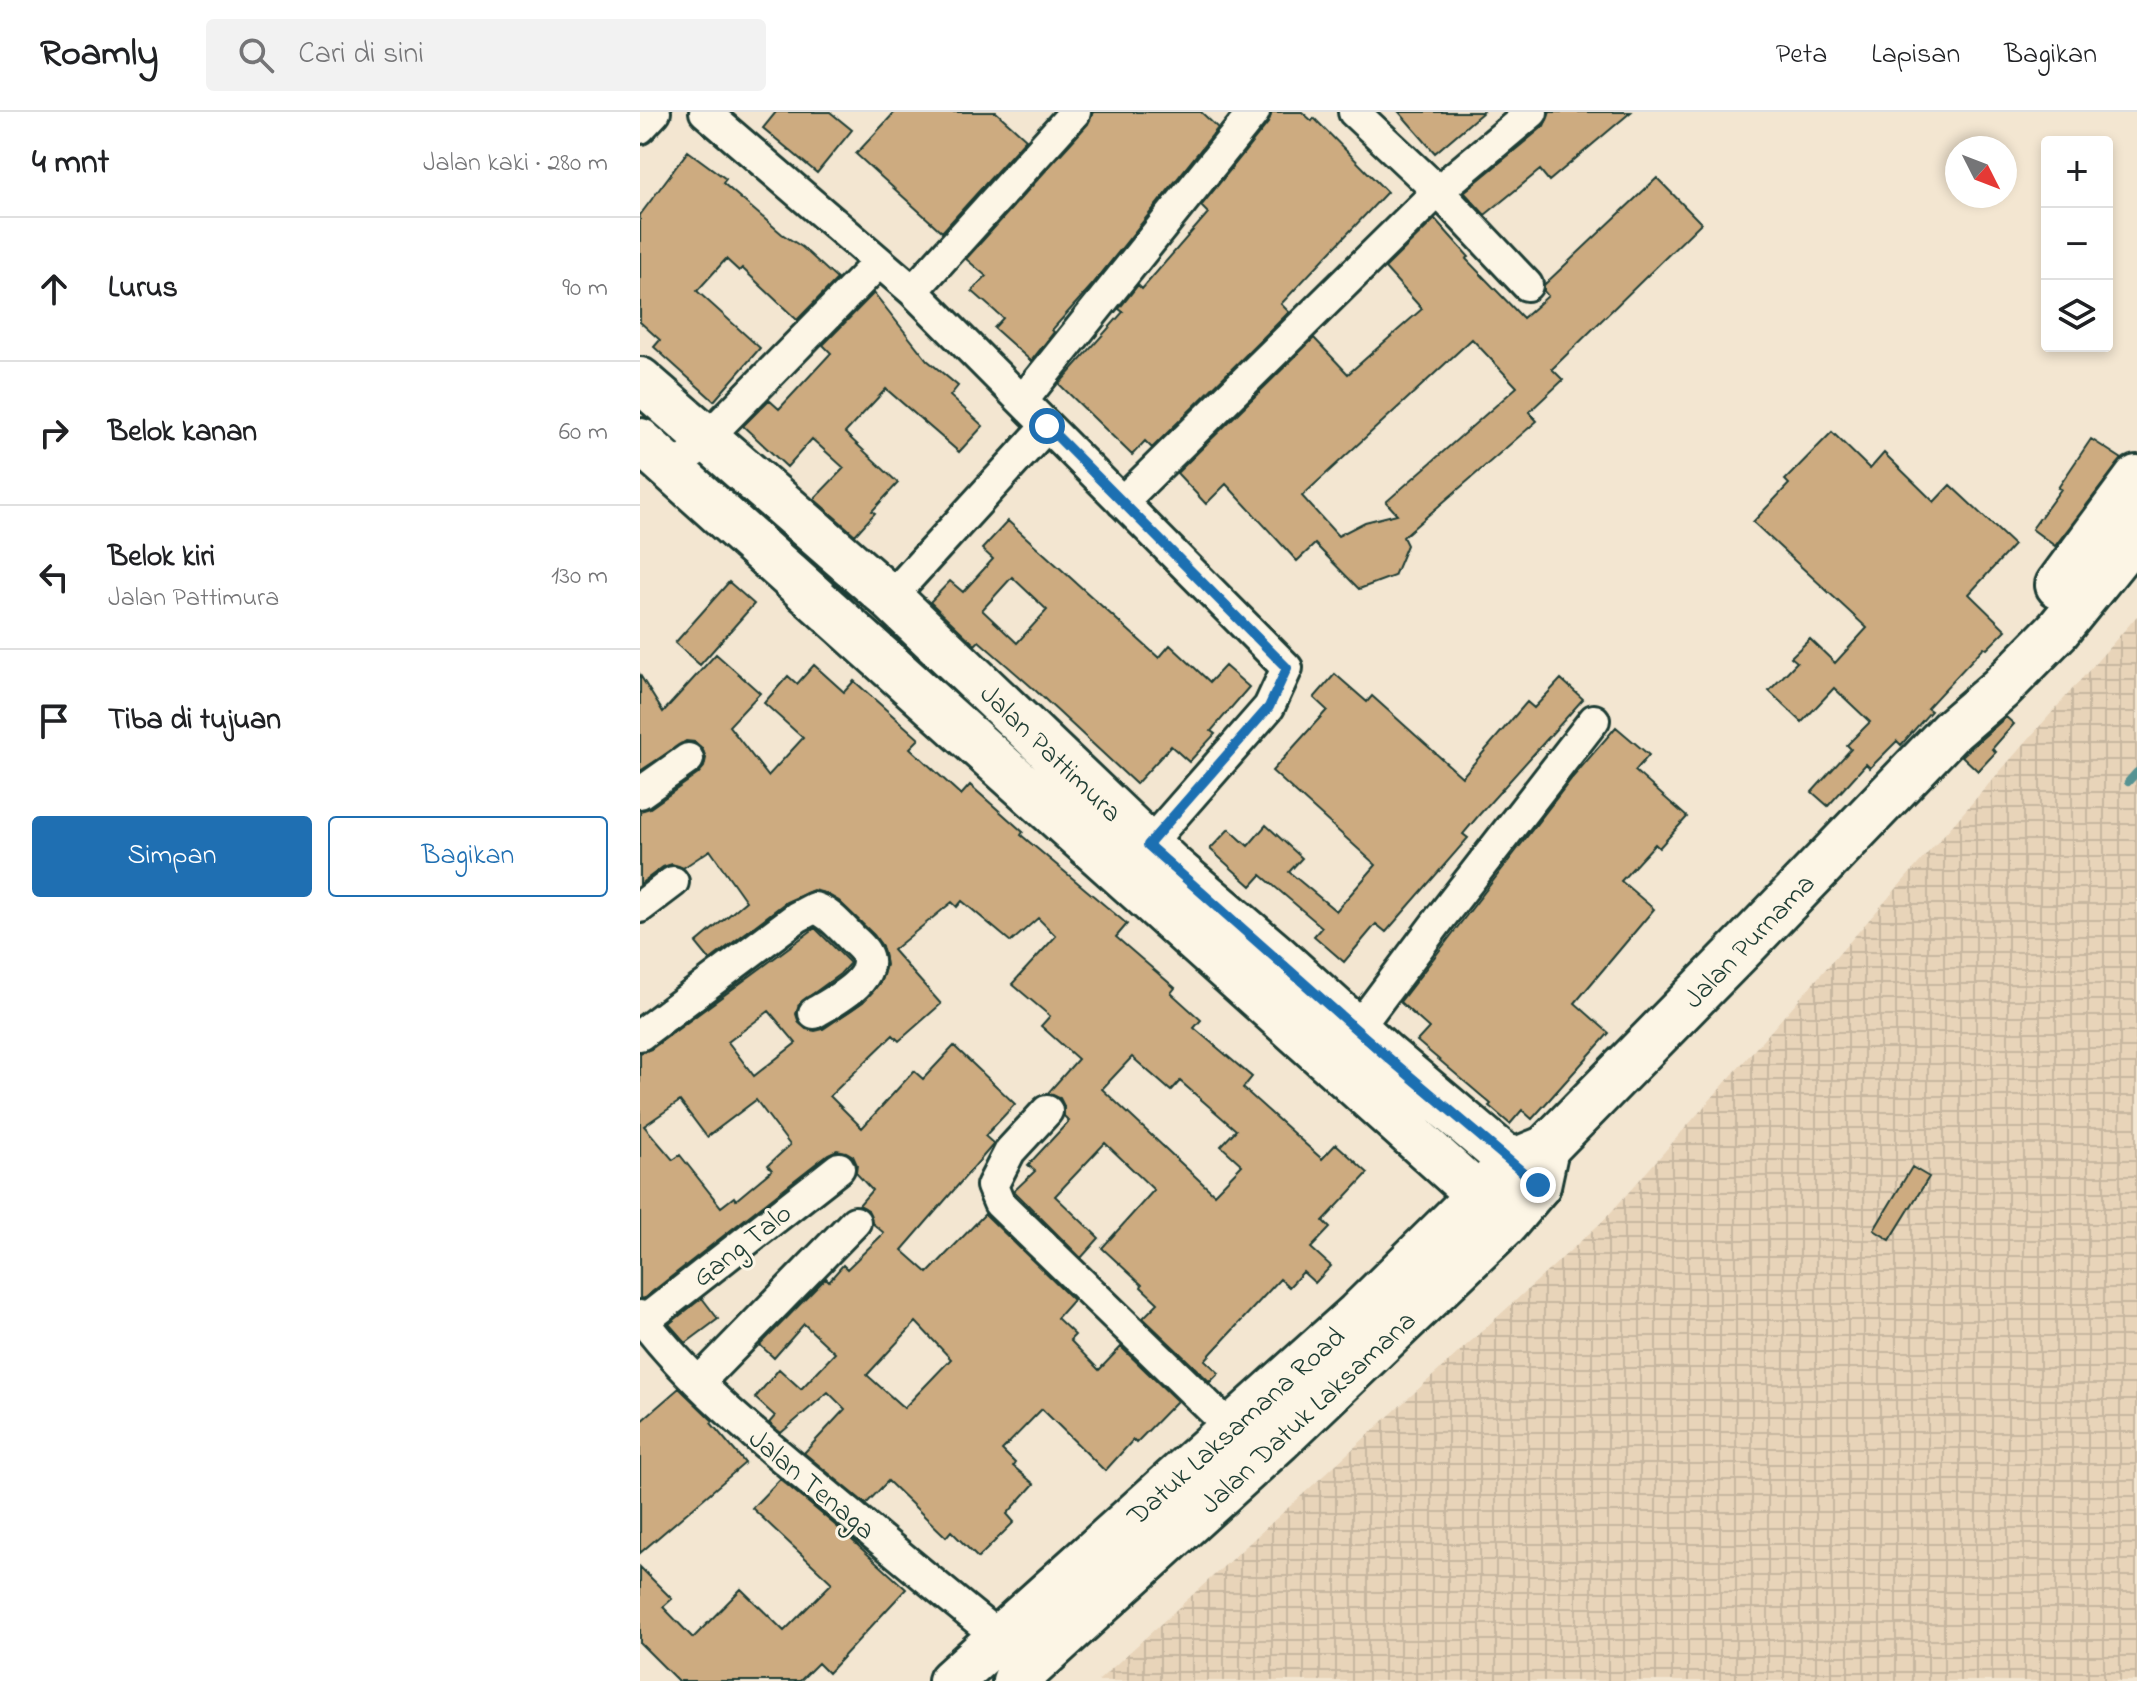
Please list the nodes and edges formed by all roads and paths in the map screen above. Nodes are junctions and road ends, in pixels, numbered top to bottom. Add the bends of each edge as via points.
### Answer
1 (655, 112) edge
2 (705, 112) edge
3 (1075, 112) edge
4 (1254, 112) edge
5 (1354, 112) edge
6 (1532, 112) edge
7 (640, 128) edge
8 (1438, 191) junction
9 (879, 262) junction
10 (1527, 285) dead end
11 (913, 291) junction
12 (640, 380) edge
13 (1023, 400) junction
14 (1047, 426) junction
15 (705, 437) junction
16 (640, 441) edge
17 (676, 472) junction
18 (2137, 478) edge
19 (1122, 502) junction
20 (2137, 532) edge
21 (890, 598) junction
22 (1594, 720) dead end
23 (1950, 732) junction
24 (688, 759) dead end
25 (640, 793) edge
26 (1148, 845) junction
27 (673, 882) dead end
28 (640, 907) edge
29 (814, 1013) dead end
30 (1357, 1029) junction
31 (640, 1035) edge
32 (1047, 1111) dead end
33 (1532, 1165) junction
34 (839, 1168) dead end
35 (1491, 1209) junction
36 (855, 1222) dead end
37 (642, 1318) edge
38 (652, 1356) edge
39 (699, 1382) junction
40 (1231, 1428) junction
41 (999, 1637) junction
42 (951, 1681) edge
43 (1015, 1681) edge

1 - 7 street
2 - 9 street
3 - 11 street
4 - 13 street
5 - 8 street
6 - 8 street
8 - 10 street
8 - 19 street
9 - 11 street
9 - 15 street
11 - 13 street
12 - 15 main road, Jalan Pattimura
13 - 14 street
14 - 19 street
14 - 21 street
15 - 17 street
15 - 21 main road, Jalan Pattimura
16 - 17 main road, Jalan Pattimura
17 - 35 main road, Jalan Pattimura
18 - 23 main road, Jalan Purnama
19 - 26 street via 1287,668 1269,707
20 - 23 main road, Jalan Purnama via 2058,630
21 - 26 main road, Jalan Pattimura
22 - 30 street
23 - 33 main road, Jalan Purnama
24 - 25 street
26 - 30 main road, Jalan Pattimura
27 - 28 street
29 - 31 street via 860,981 868,960 833,920 814,908
30 - 33 main road, Jalan Pattimura
32 - 40 street via 1010,1151 998,1174 992,1186 999,1203
33 - 35 main road, Datuk Laksamana Road
34 - 37 street, Gang Talo
35 - 40 main road, Datuk Laksamana Road via 1358,1314
35 - 43 main road, Jalan Datuk Laksamana via 1279,1440
36 - 39 street
37 - 38 street, Jalan Tenaga
38 - 39 street, Jalan Tenaga
39 - 41 street, Jalan Tenaga
40 - 41 main road, Datuk Laksamana Road
41 - 42 main road, Datuk Laksamana Road

